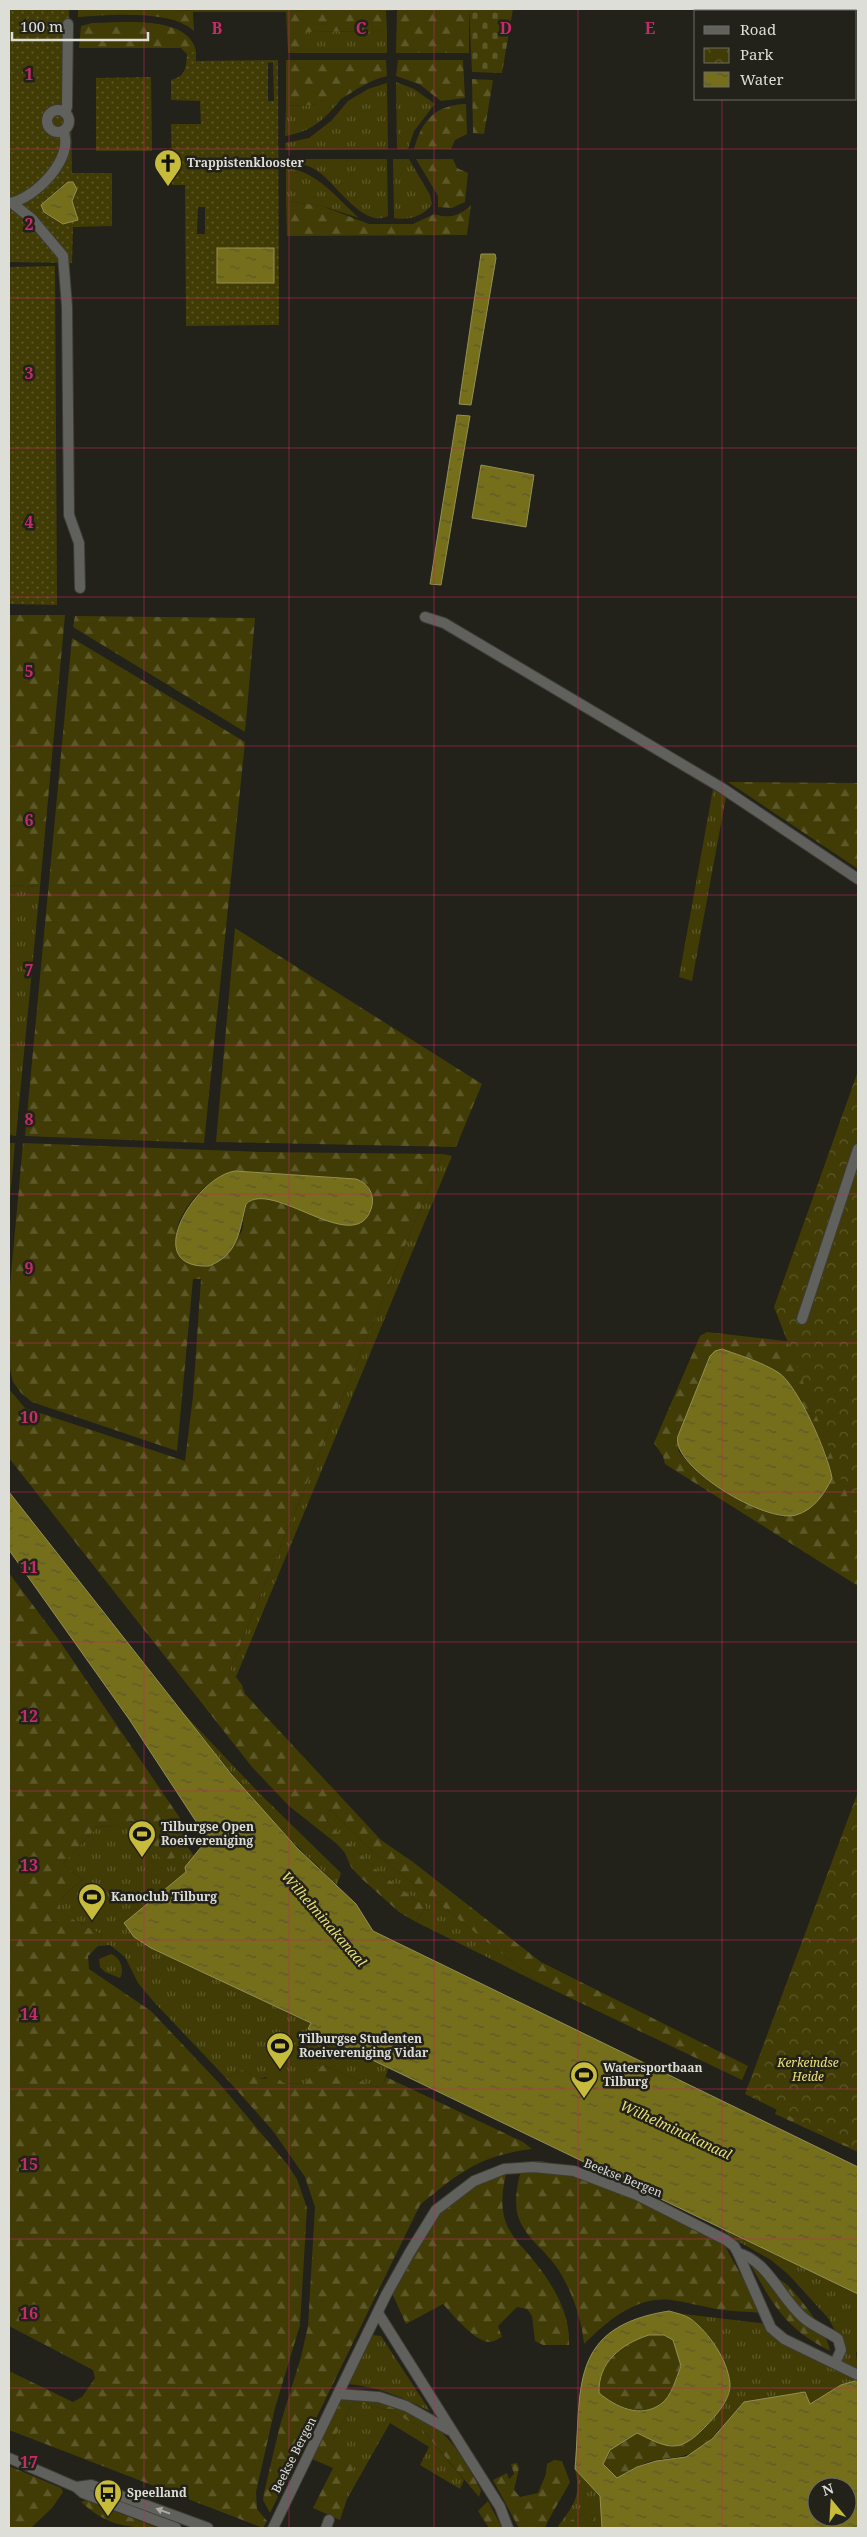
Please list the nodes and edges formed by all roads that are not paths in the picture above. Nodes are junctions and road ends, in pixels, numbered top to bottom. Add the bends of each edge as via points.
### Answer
1 (68, 24) dead end
2 (65, 113) junction
3 (63, 131) junction
4 (10, 203) edge
5 (80, 588) dead end
6 (425, 617) dead end
7 (858, 879) edge
8 (858, 1149) edge
9 (802, 1319) dead end
10 (738, 2253) junction
11 (378, 2313) junction
12 (835, 2363) junction
13 (858, 2374) edge
14 (338, 2394) junction
15 (450, 2430) junction
16 (9, 2458) edge
17 (76, 2487) junction
18 (176, 2528) edge
19 (208, 2528) edge
20 (273, 2528) edge
21 (508, 2528) edge

1 - 2 street via 68,100
2 - 3 street via 69,122
2 - 3 street via 55,111 48,118 50,128
3 - 4 street via 66,143 54,170 39,186
4 - 5 street via 32,219 63,256 67,307 69,515 79,543
6 - 7 street via 444,623 722,788
8 - 9 street
10 - 11 street, Beekse Bergen via 726,2240 637,2195 574,2171 533,2167 504,2169 474,2181 436,2210
10 - 12 street, Beekse Bergen via 771,2328 784,2339
10 - 12 street, Beekse Bergen via 748,2255 806,2320 838,2339 841,2350
11 - 14 street, Beekse Bergen
11 - 15 street
12 - 13 street, Beekse Bergen
14 - 15 street via 379,2397 406,2406
14 - 20 street, Beekse Bergen
15 - 21 street via 500,2507
16 - 17 street
17 - 18 street via 83,2493
19 -> 17 street via 91,2485

